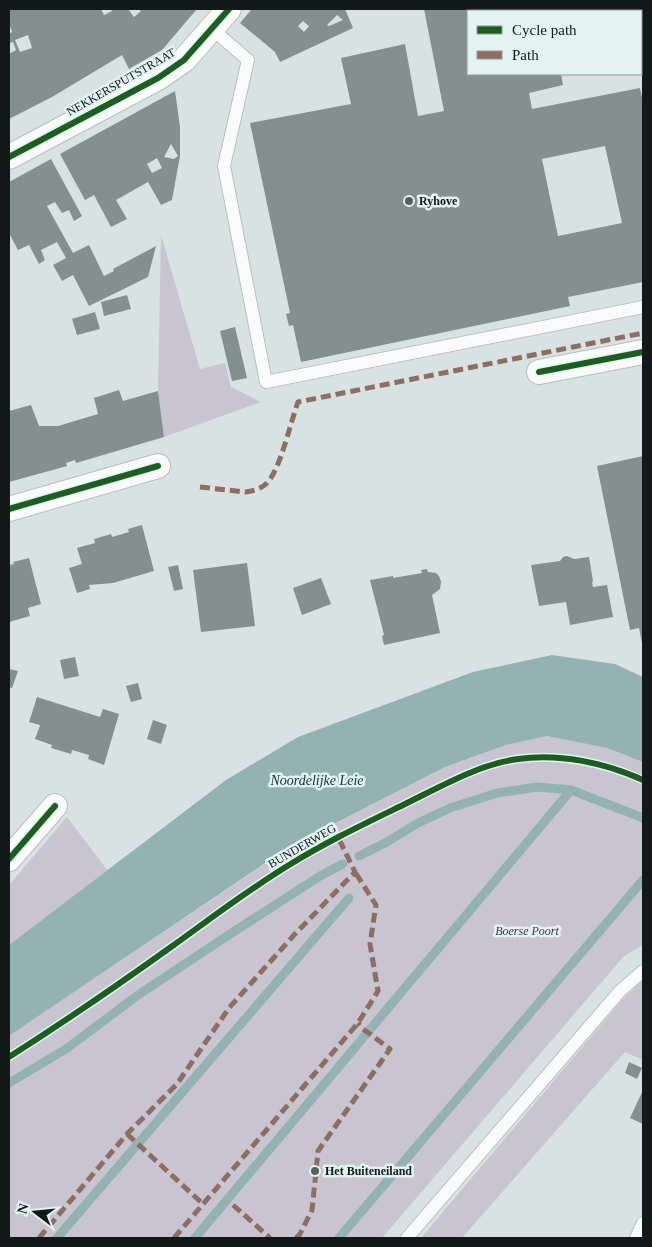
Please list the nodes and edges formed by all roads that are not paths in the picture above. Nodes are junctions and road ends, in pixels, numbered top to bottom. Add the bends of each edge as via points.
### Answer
1 (229, 9) edge
2 (212, 29) junction
3 (9, 157) edge
4 (643, 307) edge
5 (643, 352) edge
6 (539, 372) dead end
7 (158, 466) dead end
8 (9, 509) edge
9 (55, 806) dead end
10 (9, 860) edge
11 (643, 971) edge
12 (643, 1223) edge
13 (407, 1238) edge
14 (636, 1238) edge

1 - 2 street, NEKKERSPUTSTRAAT
2 - 3 street, NEKKERSPUTSTRAAT via 184,60 158,78
2 - 4 lane via 248,60 224,166 266,382
5 - 6 street
7 - 8 street
9 - 10 street
11 - 13 lane via 620,990
12 - 14 lane

